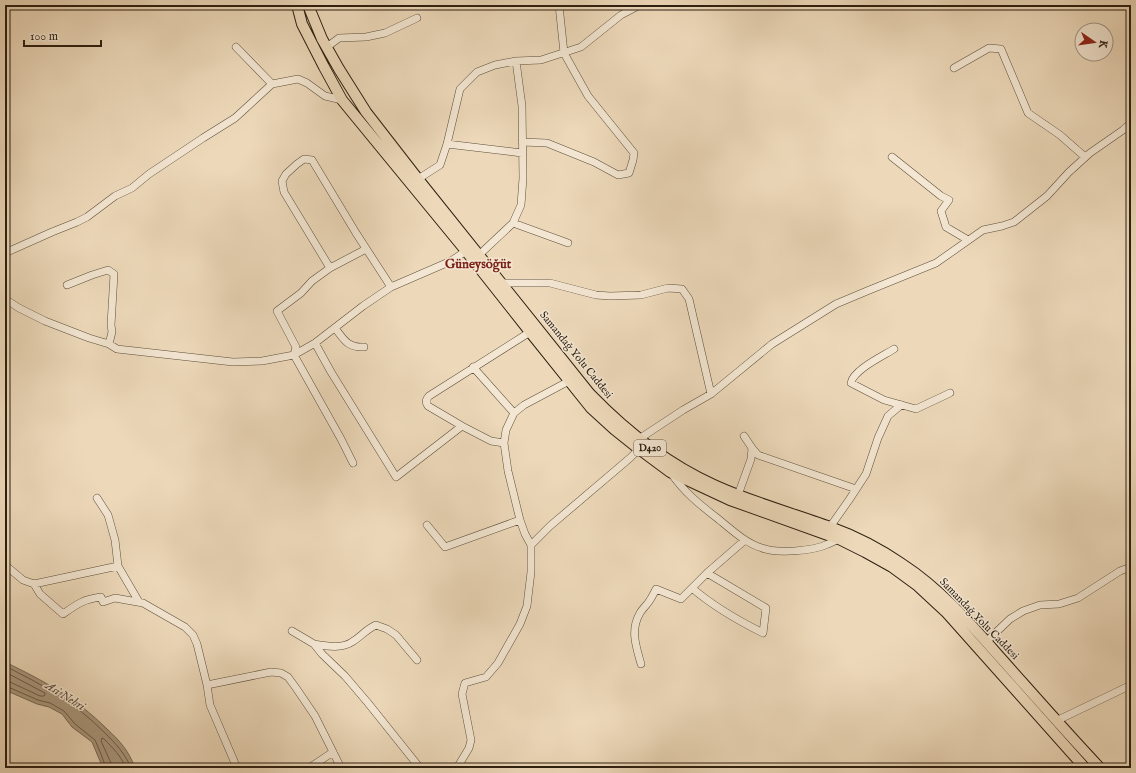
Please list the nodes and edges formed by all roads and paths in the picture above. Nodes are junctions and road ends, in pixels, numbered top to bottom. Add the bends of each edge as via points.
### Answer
1 (297, 5) edge
2 (308, 5) edge
3 (559, 5) edge
4 (640, 5) edge
5 (417, 18) dead end
6 (236, 47) dead end
7 (327, 47) junction
8 (564, 53) junction
9 (516, 61) junction
10 (954, 68) dead end
11 (272, 84) junction
12 (342, 100) junction
13 (1131, 123) edge
14 (522, 142) junction
15 (447, 144) junction
16 (522, 153) junction
17 (892, 157) dead end
18 (1085, 157) junction
19 (418, 179) junction
20 (513, 223) junction
21 (968, 240) junction
22 (568, 243) dead end
23 (366, 249) junction
24 (466, 251) junction
25 (5, 253) edge
26 (479, 255) junction
27 (330, 268) junction
28 (502, 283) junction
29 (67, 285) dead end
30 (391, 287) junction
31 (5, 299) edge
32 (335, 328) junction
33 (530, 332) junction
34 (315, 343) junction
35 (109, 344) junction
36 (364, 347) dead end
37 (894, 349) dead end
38 (294, 354) junction
39 (473, 367) junction
40 (569, 380) junction
41 (950, 393) dead end
42 (711, 394) junction
43 (901, 405) junction
44 (514, 413) junction
45 (462, 426) junction
46 (744, 436) dead end
47 (504, 443) junction
48 (639, 444) junction
49 (752, 448) junction
50 (353, 463) dead end
51 (670, 472) junction
52 (856, 489) junction
53 (738, 495) junction
54 (97, 498) dead end
55 (520, 520) junction
56 (427, 525) dead end
57 (830, 527) junction
58 (839, 539) junction
59 (745, 540) junction
60 (530, 545) junction
61 (5, 565) edge
62 (118, 566) junction
63 (1131, 567) edge
64 (707, 573) junction
65 (34, 584) junction
66 (692, 588) junction
67 (139, 602) junction
68 (292, 631) dead end
69 (986, 642) junction
70 (314, 644) junction
71 (417, 660) dead end
72 (641, 664) dead end
73 (207, 685) junction
74 (1131, 685) edge
75 (1056, 721) junction
76 (333, 752) junction
77 (237, 768) edge
78 (309, 768) edge
79 (341, 768) edge
80 (420, 768) edge
81 (458, 768) edge
82 (1085, 768) edge
83 (1100, 768) edge

1 - 12 highway, Samandağ Yolu Caddesi / D420 via 302,24
2 - 7 highway, Samandağ Yolu Caddesi / D420
3 - 8 street
4 - 8 street via 622,15 581,46
5 - 7 street via 385,33 339,38
6 - 11 street
7 - 19 highway, Samandağ Yolu Caddesi / D420 via 366,112
8 - 9 street via 541,60
8 - 14 street via 588,96 634,153 629,173 618,175 547,143
9 - 14 street via 522,106
9 - 15 street via 476,72 460,89
10 - 18 street via 989,48 1001,49 1028,113 1060,135
11 - 12 street via 298,79 325,96
11 - 25 street via 235,118 87,217
12 - 24 highway, Samandağ Yolu Caddesi / D420
13 - 18 street
14 - 16 street
15 - 16 street
15 - 19 street via 440,165
16 - 20 street via 521,205
17 - 21 street via 949,200 941,210 946,227
18 - 21 street via 1047,196 1014,222 983,230
19 - 26 highway, Samandağ Yolu Caddesi / D420
20 - 22 street
20 - 26 street
21 - 42 street via 936,263 836,304 772,344
23 - 27 street
23 - 27 street via 312,160 304,159 286,174 282,181 284,192
23 - 30 street
24 - 30 street via 451,261
24 - 33 highway, Samandağ Yolu Caddesi / D420
26 - 28 highway, Samandağ Yolu Caddesi / D420
27 - 38 street via 312,280 301,293 277,311 296,347
28 - 42 street via 550,282 596,295 610,296 641,295 668,288 682,289 689,299
28 - 48 highway, Samandağ Yolu Caddesi / D420 via 590,394
29 - 35 street via 108,270 114,274 112,332
30 - 32 street
31 - 35 street via 44,320
32 - 34 street
32 - 36 street via 348,344 356,348
33 - 39 street
33 - 40 highway, Samandağ Yolu Caddesi / D420
34 - 38 street
34 - 45 street via 396,477
35 - 38 street via 117,349 233,362 262,361
37 - 43 street via 858,372 851,383 884,400
38 - 50 street
39 - 44 street
39 - 45 street via 426,399 428,406
40 - 44 street
40 - 48 highway, Samandağ Yolu Caddesi / D420 via 591,408 614,429
41 - 43 street via 916,409
42 - 48 street via 683,410
43 - 52 street via 888,416 866,474
44 - 47 street via 506,430
45 - 47 street via 491,441
46 - 49 street
47 - 55 street
48 - 51 highway, Samandağ Yolu Caddesi / D420
48 - 53 highway, Samandağ Yolu Caddesi / D420 via 691,474
48 - 60 street via 630,458
49 - 52 street via 758,455
49 - 53 street via 751,459
51 - 58 highway, Samandağ Yolu Caddesi / D420 via 730,500
51 - 59 street via 689,496
52 - 57 street
53 - 57 highway, Samandağ Yolu Caddesi / D420
54 - 62 street via 108,515 115,540
55 - 56 street via 445,547
55 - 60 street
57 - 69 highway, Samandağ Yolu Caddesi / D420 via 874,548 928,583
58 - 59 street via 827,545 777,552
58 - 82 highway, Samandağ Yolu Caddesi / D420 via 892,568 918,586 946,612
59 - 64 street
60 - 81 street via 531,572 527,606 520,624 498,663 486,677 465,683 462,694 471,740
61 - 65 street via 23,580
62 - 65 street
62 - 67 street
63 - 69 street via 1120,571 1078,598 1023,611 1010,619
64 - 66 street
64 - 66 street via 766,608 763,633 732,618
65 - 67 street via 40,594 63,614 89,598 101,597 103,602 115,598
66 - 72 street via 681,599 656,589 640,612 634,630 634,642
67 - 73 street via 185,627 193,635 198,644
68 - 70 street
69 - 75 highway, Samandağ Yolu Caddesi / D420
70 - 71 street via 331,647 350,644 376,625 396,635
70 - 80 street via 345,676
73 - 76 street via 271,672 281,673 288,677 315,716
73 - 77 street via 210,705
74 - 75 street
75 - 83 highway, Samandağ Yolu Caddesi / D420
76 - 78 street
76 - 79 street

